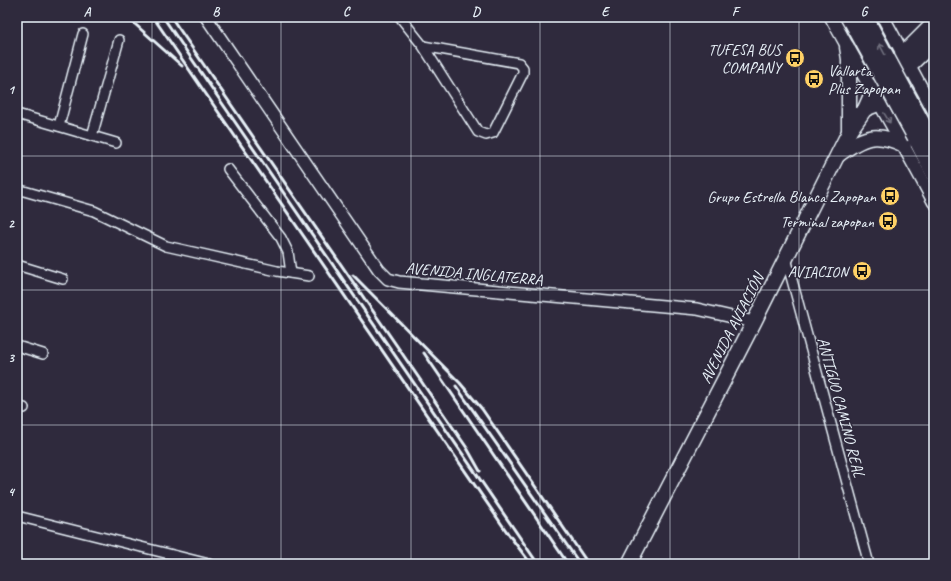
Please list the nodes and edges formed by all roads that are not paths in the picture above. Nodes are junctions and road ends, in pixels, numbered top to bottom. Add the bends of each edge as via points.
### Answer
1 (206, 17) edge
2 (400, 17) edge
3 (871, 17) edge
4 (883, 17) edge
5 (832, 18) edge
6 (855, 18) edge
7 (934, 23) edge
8 (83, 34) dead end
9 (120, 40) dead end
10 (934, 42) edge
11 (423, 46) junction
12 (848, 47) junction
13 (906, 60) junction
14 (875, 98) junction
15 (934, 111) edge
16 (17, 114) edge
17 (59, 126) junction
18 (849, 132) junction
19 (92, 136) junction
20 (923, 137) edge
21 (116, 143) dead end
22 (838, 155) junction
23 (228, 169) dead end
24 (934, 174) edge
25 (17, 190) edge
26 (934, 202) edge
27 (786, 258) junction
28 (17, 265) edge
29 (291, 273) junction
30 (309, 276) dead end
31 (63, 279) dead end
32 (754, 322) junction
33 (17, 346) edge
34 (43, 354) dead end
35 (17, 518) edge
36 (203, 563) edge
37 (629, 564) edge
38 (869, 564) edge

1 - 32 street, AVENIDA INGLATERRA via 379,270 388,279 698,309
2 - 11 street
3 - 5 main road via 866,25 855,31 844,29
4 - 13 main road
5 - 12 main road
6 - 20 highway, bridge
7 - 13 main road
8 - 17 street
9 - 19 street
10 - 13 main road
11 - 11 street via 478,132 486,135 493,133 523,72 522,65
12 - 14 main road
12 - 18 main road
13 - 14 main road, AVENIDA AVIACIÓN
13 - 15 main road
14 - 18 main road, AVENIDA AVIACIÓN
14 -> 20 main road
16 - 17 street
17 - 19 street
18 - 22 main road, AVENIDA AVIACIÓN
19 - 21 street
20 - 22 main road via 870,138 861,140
20 - 24 highway
20 - 26 main road
22 - 27 main road, AVENIDA AVIACIÓN
23 - 29 street via 281,238 288,252
25 - 29 street via 94,211 166,246
27 - 32 main road, AVENIDA AVIACIÓN
27 - 38 street, ANTIGUO CAMINO REAL
28 - 31 street
29 - 30 street
32 - 37 main road, AVENIDA AVIACIÓN
33 - 34 street
35 - 36 street

